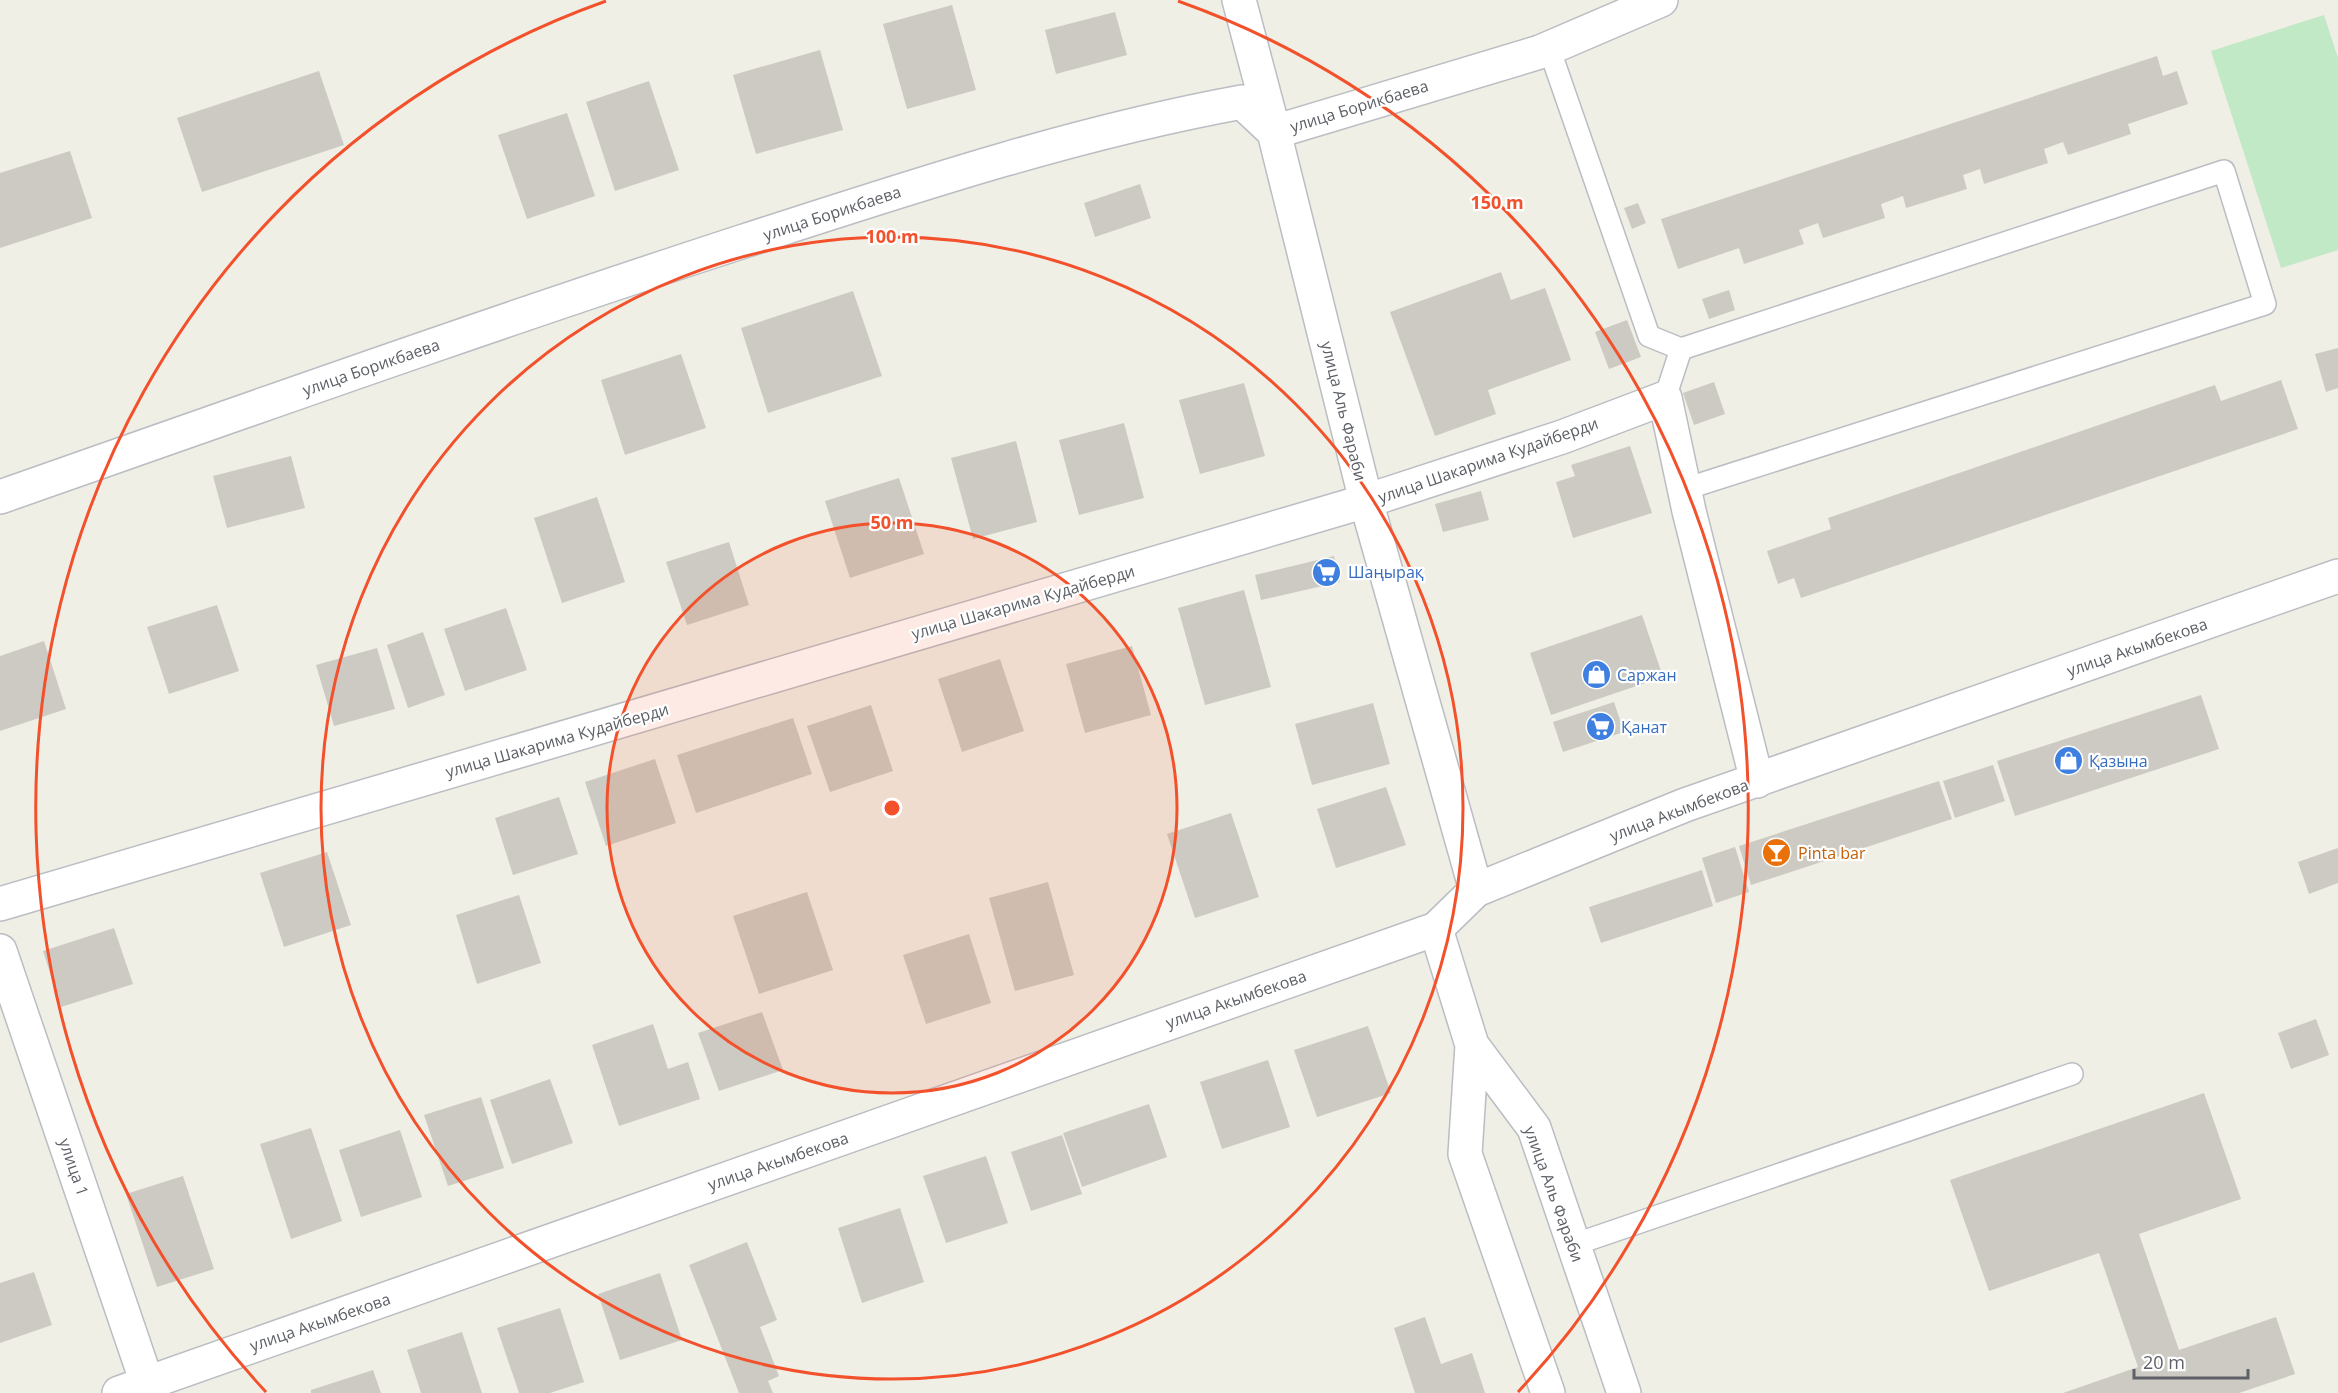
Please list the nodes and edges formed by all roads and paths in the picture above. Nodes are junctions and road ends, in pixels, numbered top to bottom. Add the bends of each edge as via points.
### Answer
1 (1239, 0) edge
2 (1661, 0) edge
3 (1549, 48) junction
4 (1274, 132) junction
5 (1681, 349) junction
6 (1665, 398) junction
7 (1685, 489) junction
8 (0, 497) edge
9 (1366, 501) junction
10 (2338, 576) edge
11 (1757, 781) junction
12 (1476, 890) junction
13 (0, 904) edge
14 (1436, 929) junction
15 (0, 951) edge
16 (1472, 1045) junction
17 (2072, 1074) dead end
18 (1574, 1245) junction
19 (133, 1388) edge
20 (1548, 1393) edge
21 (1624, 1393) edge

1 - 4 street, улица Аль Фараби
2 - 3 street, улица Борикбаева
3 - 4 street, улица Борикбаева
3 - 5 lane via 1649,336
4 - 8 street, улица Борикбаева via 1242,102 1161,117 941,177 574,296
4 - 9 street, улица Аль Фараби
5 - 6 lane
5 - 7 lane via 2224,171 2265,304
6 - 7 street
6 - 9 street, улица Шакарима Кудайберди
7 - 11 street
9 - 12 street, улица Аль Фараби
9 - 13 street, улица Шакарима Кудайберди
10 - 11 street, улица Акымбекова
11 - 12 street, улица Акымбекова via 1685,805
12 - 14 street, улица Акымбекова
14 - 16 street
14 - 19 street, улица Акымбекова
15 - 19 street, улица 1
16 - 18 street, улица Аль Фараби via 1534,1128
16 - 20 street via 1466,1154
17 - 18 lane
18 - 21 street, улица Аль Фараби

